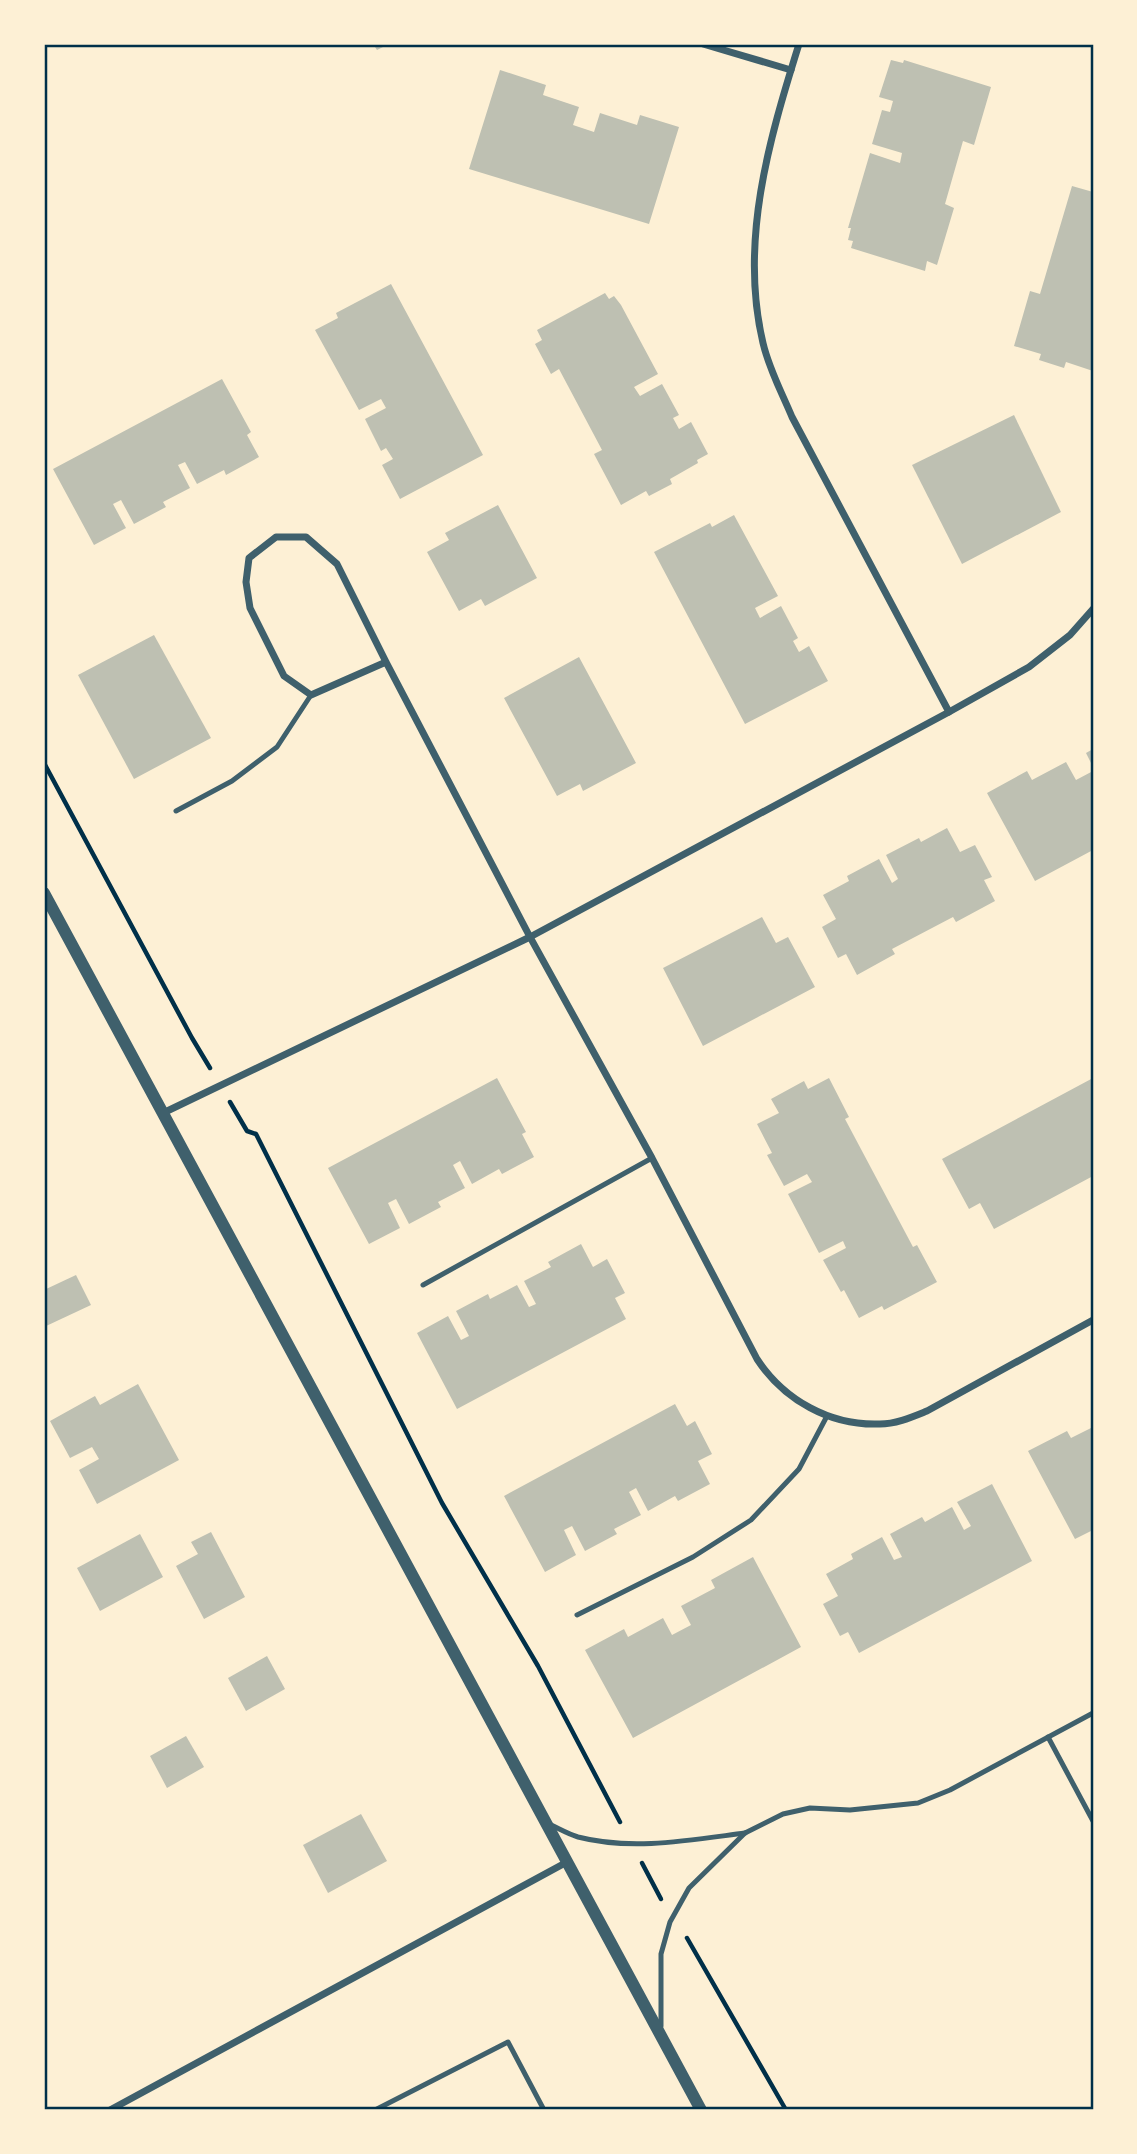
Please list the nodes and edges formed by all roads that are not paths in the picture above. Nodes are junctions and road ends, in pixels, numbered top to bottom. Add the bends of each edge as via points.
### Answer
1 (703, 44) edge
2 (799, 44) edge
3 (790, 70) junction
4 (1093, 610) edge
5 (386, 662) junction
6 (311, 695) junction
7 (949, 712) junction
8 (176, 811) dead end
9 (44, 893) edge
10 (530, 937) junction
11 (163, 1113) junction
12 (652, 1158) junction
13 (423, 1284) dead end
14 (1093, 1320) edge
15 (827, 1416) junction
16 (577, 1615) dead end
17 (1093, 1713) edge
18 (1048, 1737) junction
19 (1093, 1821) edge
20 (546, 1823) junction
21 (745, 1833) junction
22 (567, 1862) junction
23 (660, 2036) junction
24 (122, 2108) edge
25 (110, 2110) edge
26 (375, 2110) edge
27 (544, 2110) edge
28 (701, 2110) edge

1 - 3 street
2 - 3 street
3 - 7 street via 759,196 756,307 763,345 792,417
4 - 7 street via 1029,667
5 - 6 street
5 - 6 street via 337,564 306,537 276,537 249,558 250,608 284,676
5 - 10 street
6 - 8 lane via 277,747 232,781
7 - 10 street
9 - 11 street
10 - 11 street
10 - 12 street
11 - 20 street
12 - 13 lane
12 - 15 street via 767,1374 780,1388
14 - 15 street via 905,1419 882,1424
15 - 16 lane via 799,1469 751,1520 692,1557
17 - 18 lane
18 - 19 lane
18 - 21 lane via 918,1803 810,1808 783,1814
20 - 21 lane via 578,1837 631,1843
20 - 22 street
21 - 23 lane via 689,1888 673,1917 661,1954
22 - 23 street
22 - 24 street
23 - 28 street
24 - 25 street
26 - 27 lane via 508,2042

